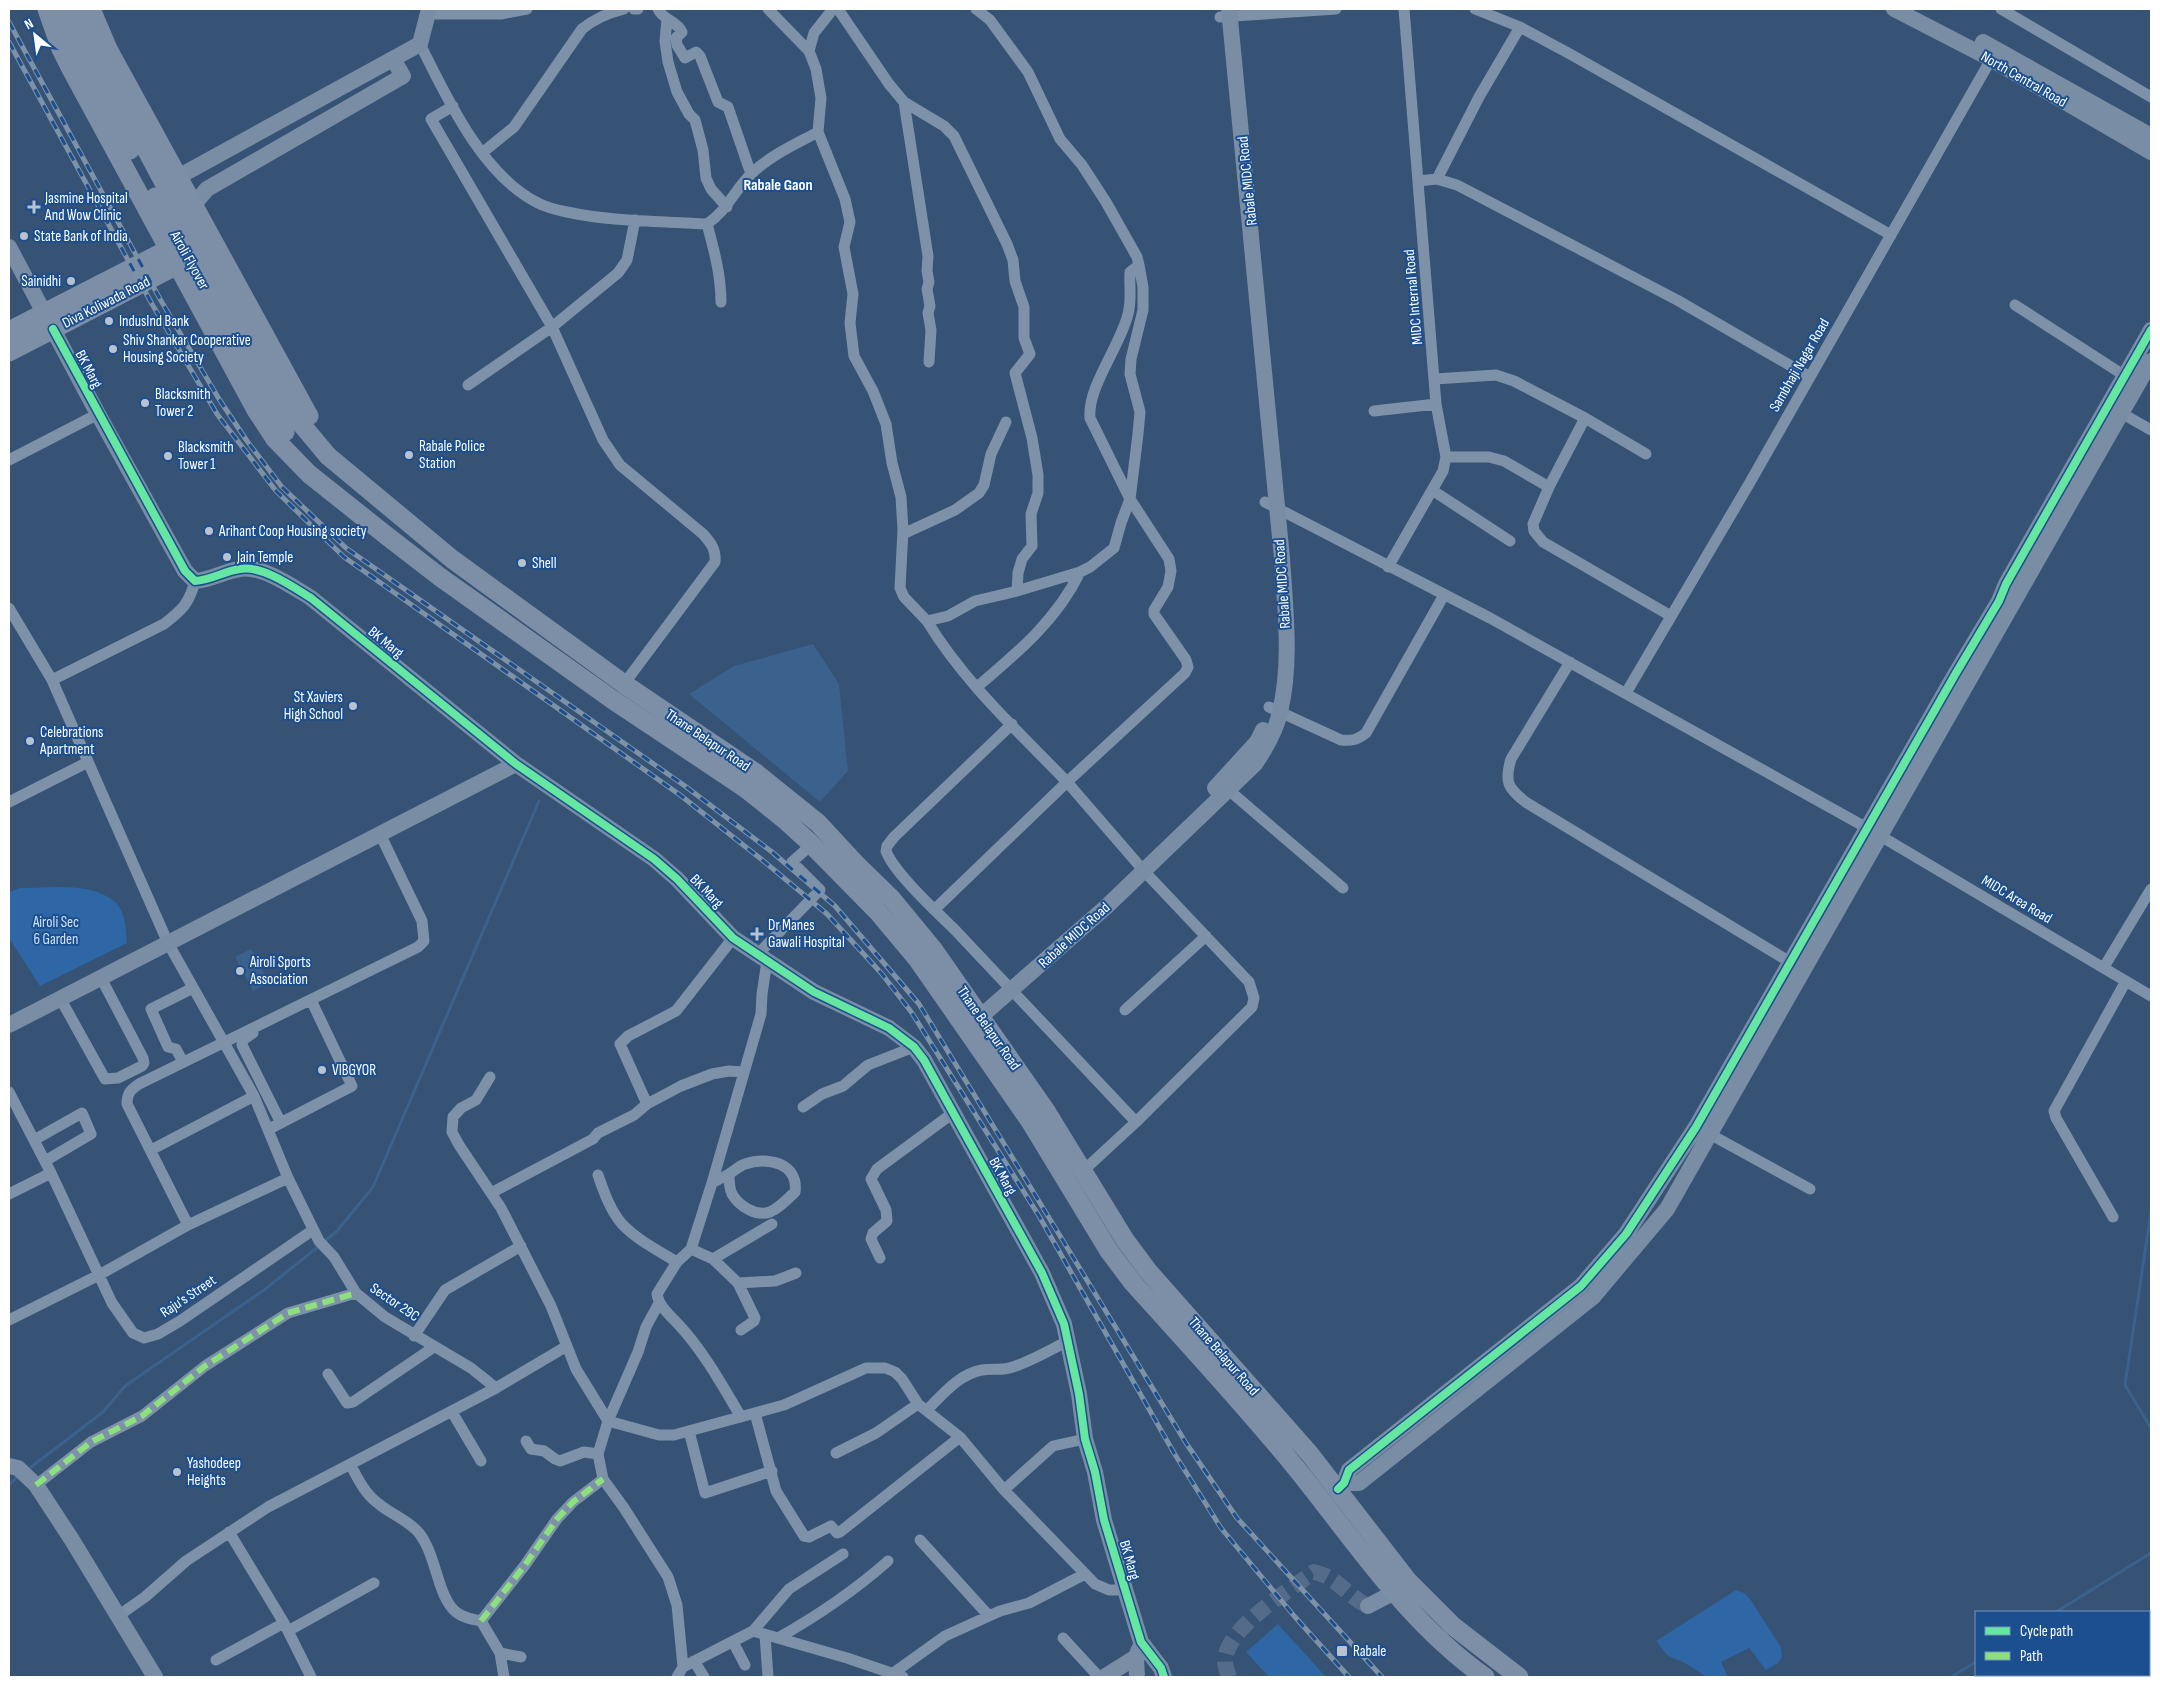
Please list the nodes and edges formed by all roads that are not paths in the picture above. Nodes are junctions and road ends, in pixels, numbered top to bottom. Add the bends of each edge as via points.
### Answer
1 (47, 9) edge
2 (61, 9) edge
3 (78, 9) edge
4 (91, 9) edge
5 (527, 9) edge
6 (624, 9) edge
7 (634, 9) edge
8 (638, 9) edge
9 (658, 9) edge
10 (768, 9) edge
11 (833, 9) edge
12 (838, 9) edge
13 (976, 9) edge
14 (1336, 9) edge
15 (1404, 9) edge
16 (1475, 9) edge
17 (1894, 9) edge
18 (1919, 9) edge
19 (2001, 9) edge
20 (429, 11) edge
21 (608, 11) edge
22 (2015, 12) edge
23 (1224, 13) edge
24 (667, 19) junction
25 (1520, 27) junction
26 (420, 44) junction
27 (809, 50) junction
28 (1994, 55) junction
29 (394, 59) junction
30 (403, 76) junction
31 (2151, 97) edge
32 (904, 102) junction
33 (453, 106) junction
34 (818, 132) junction
35 (2151, 136) edge
36 (2151, 152) edge
37 (482, 153) junction
38 (750, 174) junction
39 (178, 177) junction
40 (1437, 179) junction
41 (1418, 181) junction
42 (726, 207) junction
43 (635, 220) junction
44 (707, 224) junction
45 (188, 228) junction
46 (1890, 235) junction
47 (9, 247) edge
48 (203, 251) junction
49 (173, 257) junction
50 (1139, 265) junction
51 (721, 302) dead end
52 (2015, 306) dead end
53 (48, 321) junction
54 (552, 327) junction
55 (2151, 330) edge
56 (9, 331) edge
57 (9, 352) edge
58 (2151, 361) edge
59 (928, 362) dead end
60 (2125, 376) junction
61 (1810, 377) junction
62 (1434, 379) junction
63 (468, 385) dead end
64 (1436, 404) junction
65 (2115, 409) junction
66 (1374, 411) dead end
67 (98, 414) junction
68 (1585, 418) junction
69 (1006, 422) dead end
70 (2151, 430) edge
71 (1646, 454) dead end
72 (1446, 457) junction
73 (9, 460) edge
74 (357, 480) junction
75 (1549, 487) junction
76 (1432, 490) junction
77 (341, 498) junction
78 (1130, 499) junction
79 (1271, 505) junction
80 (903, 534) junction
81 (1510, 540) dead end
82 (1388, 567) junction
83 (1080, 572) junction
84 (195, 581) junction
85 (1017, 591) junction
86 (1444, 595) junction
87 (9, 608) edge
88 (1671, 616) junction
89 (927, 621) junction
90 (1570, 662) junction
91 (52, 680) junction
92 (624, 684) junction
93 (977, 687) junction
94 (1626, 694) junction
95 (1275, 710) junction
96 (1012, 724) junction
97 (88, 762) junction
98 (516, 764) junction
99 (1067, 782) junction
100 (1225, 786) junction
101 (9, 802) edge
102 (1874, 832) junction
103 (380, 834) junction
104 (811, 844) junction
105 (1140, 867) junction
106 (1343, 888) dead end
107 (2151, 889) edge
108 (935, 909) junction
109 (1206, 936) junction
110 (733, 938) junction
111 (168, 943) junction
112 (762, 958) junction
113 (1790, 962) junction
114 (2104, 967) junction
115 (100, 978) junction
116 (2126, 982) junction
117 (1009, 987) junction
118 (193, 988) junction
119 (2151, 996) edge
120 (60, 998) junction
121 (310, 1000) junction
122 (1125, 1010) dead end
123 (978, 1013) junction
124 (281, 1020) dead end
125 (963, 1024) junction
126 (9, 1025) edge
127 (224, 1041) junction
128 (914, 1047) junction
129 (183, 1062) junction
130 (744, 1072) junction
131 (490, 1077) dead end
132 (261, 1084) junction
133 (9, 1092) edge
134 (252, 1093) junction
135 (647, 1104) junction
136 (803, 1107) dead end
137 (953, 1113) junction
138 (1136, 1122) junction
139 (281, 1123) junction
140 (269, 1129) junction
141 (1703, 1130) junction
142 (34, 1140) junction
143 (151, 1150) junction
144 (45, 1161) junction
145 (1083, 1171) junction
146 (51, 1173) junction
147 (729, 1174) junction
148 (598, 1175) dead end
149 (288, 1178) junction
150 (712, 1184) junction
151 (1810, 1189) dead end
152 (491, 1193) junction
153 (9, 1194) edge
154 (2113, 1217) dead end
155 (772, 1224) dead end
156 (188, 1225) junction
157 (313, 1230) junction
158 (521, 1246) junction
159 (691, 1249) junction
160 (880, 1258) dead end
161 (713, 1259) junction
162 (677, 1262) junction
163 (796, 1273) dead end
164 (100, 1275) junction
165 (738, 1283) junction
166 (356, 1293) junction
167 (659, 1303) junction
168 (9, 1320) edge
169 (741, 1330) dead end
170 (414, 1336) junction
171 (1068, 1341) junction
172 (567, 1346) junction
173 (434, 1347) junction
174 (328, 1374) dead end
175 (496, 1388) junction
176 (923, 1407) junction
177 (452, 1412) junction
178 (754, 1413) junction
179 (741, 1417) junction
180 (608, 1421) junction
181 (689, 1431) junction
182 (960, 1437) junction
183 (1085, 1439) junction
184 (526, 1441) dead end
185 (836, 1453) dead end
186 (598, 1454) junction
187 (481, 1461) dead end
188 (350, 1464) junction
189 (9, 1466) edge
190 (772, 1471) junction
191 (603, 1479) junction
192 (36, 1485) junction
193 (1341, 1486) junction
194 (1004, 1490) junction
195 (229, 1532) junction
196 (920, 1540) dead end
197 (843, 1554) dead end
198 (888, 1561) dead end
199 (1085, 1574) junction
200 (374, 1583) dead end
201 (1125, 1590) junction
202 (1393, 1593) junction
203 (1368, 1606) dead end
204 (118, 1616) junction
205 (989, 1616) junction
206 (481, 1620) junction
207 (286, 1627) junction
208 (753, 1631) junction
209 (765, 1635) junction
210 (778, 1638) junction
211 (1063, 1638) dead end
212 (732, 1642) junction
213 (1139, 1650) junction
214 (500, 1653) junction
215 (521, 1657) dead end
216 (216, 1660) dead end
217 (694, 1662) junction
218 (745, 1665) dead end
219 (680, 1672) edge
220 (897, 1675) edge
221 (1105, 1676) edge
222 (155, 1677) edge
223 (311, 1677) edge
224 (504, 1677) edge
225 (704, 1677) edge
226 (768, 1677) edge
227 (1137, 1677) edge
228 (1164, 1677) edge
229 (1485, 1677) edge
230 (1519, 1677) edge

1 - 49 main road via 71,69
2 - 77 main road, Airoli Flyover, bridge via 82,63 268,404 285,432
3 - 45 main road via 96,55
4 - 39 main road, Airoli Flyover, bridge via 108,49
5 - 20 street via 501,14
6 - 21 street
7 - 8 street
9 - 24 street
10 - 27 street
11 - 27 street via 814,34
12 - 32 street
13 - 50 street via 990,20 1028,72 1060,139 1106,202
14 - 23 street
15 - 41 street, MIDC Internal Road
16 - 25 street
17 - 28 street, North Central Road
18 - 28 street, North Central Road
19 - 22 street
20 - 26 street
21 - 37 street via 582,29 514,127
22 - 31 street
23 - 79 street, Rabale MIDC Road
24 - 38 street via 679,26 682,32 676,38 685,58 696,52 700,56 718,102 728,107
24 - 42 street via 665,41 677,92 695,120 706,178
25 - 40 street
25 - 46 street
26 - 29 street
26 - 30 street
26 - 33 street
27 - 34 street via 821,98
28 - 35 street, North Central Road
28 - 36 street, North Central Road
28 - 46 street, Sambhaji Nagar Road
29 - 30 street
29 - 39 street
30 - 45 street via 207,189 190,213
32 - 59 street via 928,256 931,330
32 - 85 street via 944,126 964,152 1013,260 1015,281 1024,307 1024,338 1030,354 1015,373 1032,438 1038,493 1030,514 1032,546 1022,559
33 - 37 street
33 - 54 street via 431,119
34 - 38 street
34 - 80 street via 845,199 850,222 844,247 853,294 850,323 854,356 886,424 901,497
37 - 43 street via 495,171 538,203 582,215
38 - 42 street
39 - 74 main road, Airoli Flyover, bridge via 309,416
40 - 41 street
40 - 61 street via 1457,185 1561,238
41 - 62 street, MIDC Internal Road
42 - 44 street
43 - 44 street
43 - 54 street via 627,260 618,273
44 - 51 street via 716,255
45 - 48 main road
45 - 49 main road, Diva Koliwada Road
46 - 61 street, Sambhaji Nagar Road
47 - 53 street, BK Marg
48 - 49 main road, Diva Koliwada Road
48 - 74 main road via 292,414 328,456
49 - 53 main road, Diva Koliwada Road
49 - 77 main road via 268,428 308,474
50 - 78 street via 1143,310 1130,374 1140,412
50 - 78 street via 1130,272 1128,314 1089,412 1093,428
52 - 60 street
53 - 56 main road, Diva Koliwada Road
53 - 57 main road, Diva Koliwada Road
53 - 67 street, BK Marg
54 - 63 street
54 - 92 street via 603,440 620,465 702,534 716,554 715,562
55 - 60 street
58 - 65 street
60 - 65 street
61 - 88 street, Sambhaji Nagar Road
62 - 64 street, MIDC Internal Road
62 - 68 street via 1496,375
64 - 66 street
64 - 72 street, MIDC Internal Road
65 - 70 street
65 - 102 street via 2006,584 1962,677
67 - 73 street
67 - 84 street, BK Marg via 185,571
68 - 71 street
68 - 75 street
69 - 80 street via 994,446 979,493 936,521
72 - 75 street via 1489,457 1504,461
72 - 76 street via 1443,471
74 - 92 main road, Thane Belapur Road via 452,559
75 - 88 street via 1533,524 1534,531 1543,542
76 - 81 street
76 - 82 street
77 - 104 main road, Thane Belapur Road via 440,577 613,700 745,788
78 - 83 street via 1114,548
78 - 99 street via 1169,559 1171,578 1154,614 1188,667
79 - 82 street, MIDC Area Road
79 - 95 street, Rabale MIDC Road via 1282,635 1274,683
80 - 89 street via 900,588 904,597
82 - 86 street, MIDC Area Road
83 - 85 street
83 - 93 street via 1053,615 1019,651
84 - 91 street via 190,598 164,624
84 - 98 street, BK Marg via 208,581 238,569 251,568 281,580 311,598
85 - 89 street via 975,601 948,616
86 - 90 street, MIDC Area Road
86 - 95 street via 1366,733 1359,739 1341,740
87 - 91 street, Sector 29C
88 - 94 street, Sambhaji Nagar Road
89 - 93 street
90 - 94 street, MIDC Area Road
90 - 113 street via 1511,759 1507,773 1514,794
91 - 97 street, Sector 29C
92 - 123 main road, Thane Belapur Road via 756,773 818,823 921,933
93 - 96 street
94 - 102 street, MIDC Area Road
95 - 100 street, Rabale MIDC Road via 1257,742
96 - 99 street
96 - 108 street via 888,846 886,851 895,867
97 - 101 street
97 - 111 street, Sector 29C
98 - 103 street
98 - 110 street, BK Marg via 654,859
99 - 105 street
99 - 108 street
100 - 105 street, Rabale MIDC Road
100 - 106 street
102 - 113 street
102 - 114 street, MIDC Area Road
102 - 141 street
103 - 111 street
103 - 121 street via 422,921 424,941 418,947
104 - 112 street via 792,862 820,890
104 - 125 main road, Thane Belapur Road via 900,938
105 - 109 street
105 - 117 street, Rabale MIDC Road via 1107,892
107 - 114 street
108 - 117 street
109 - 122 street
109 - 138 street via 1249,982 1254,998 1252,1007
110 - 112 street, BK Marg
110 - 135 street via 676,1011 628,1036 620,1044
111 - 115 street
111 - 118 street, Sector 29C
112 - 128 street, BK Marg via 814,992 888,1028
112 - 130 street via 761,1014
113 - 141 street
114 - 116 street, MIDC Area Road
115 - 120 street
115 - 120 street via 144,1063 118,1078 104,1079
116 - 119 street, MIDC Area Road
116 - 154 street via 2054,1111
117 - 123 street, Rabale MIDC Road
117 - 138 street
118 - 127 street, Sector 29C
118 - 129 street via 151,1008 168,1047 176,1049
120 - 126 street
121 - 127 street
121 - 139 street via 352,1086
123 - 125 street, Rabale MIDC Road
123 - 145 main road, Thane Belapur Road
124 - 132 street via 243,1040 242,1045
125 - 202 main road, Thane Belapur Road via 1030,1121 1109,1251 1133,1283 1294,1466
127 - 129 street
127 - 134 street, Sector 29C
128 - 136 street via 868,1065 843,1086 822,1094
128 - 137 street, BK Marg
129 - 143 street via 139,1084 127,1096 127,1104
130 - 135 street via 729,1070 712,1074
130 - 150 street
131 - 152 street via 476,1100 453,1117 452,1132
132 - 134 street
132 - 139 street
133 - 142 street
134 - 140 street, Sector 29C
134 - 143 street
135 - 152 street via 634,1115 598,1133 594,1139
137 - 160 street via 877,1169 871,1179 886,1210 887,1221 872,1233 871,1239
137 - 171 street, BK Marg via 1042,1273
138 - 145 street
139 - 140 street
140 - 149 street, Sector 29C
141 - 151 street
141 - 193 street via 1632,1239 1538,1330 1349,1470
142 - 144 street
142 - 144 street via 82,1114 92,1134
143 - 156 street
144 - 146 street
145 - 193 main road, Thane Belapur Road via 1125,1240 1148,1270
146 - 153 street
146 - 164 street
147 - 147 street via 735,1198 760,1214 774,1210 795,1192 795,1182 783,1164 756,1161
147 - 150 street
148 - 162 street via 622,1224
149 - 156 street
149 - 157 street, Sector 29C
150 - 159 street
152 - 158 street
155 - 161 street
156 - 164 street
157 - 164 street, Raju's Street via 180,1321 144,1338 125,1324
157 - 166 street, Sector 29C
158 - 170 street, Sector 29C via 444,1290
158 - 172 street
159 - 161 street
159 - 162 street
161 - 165 street
162 - 167 street via 657,1294
163 - 165 street via 775,1281
164 - 168 street
165 - 169 street via 755,1318
166 - 170 street, Sector 29C via 384,1317
166 - 192 street via 288,1314 205,1366 149,1412 91,1442
167 - 179 street via 706,1360
167 - 180 street
170 - 173 street
171 - 176 street via 1005,1370 985,1369 968,1374
171 - 183 street, BK Marg
172 - 175 street
172 - 180 street via 576,1369
173 - 174 street via 353,1402 342,1398
173 - 175 street via 471,1368
175 - 177 street
176 - 178 street via 895,1372 885,1368 866,1368 784,1405
176 - 182 street
176 - 185 street
177 - 187 street
177 - 188 street
178 - 179 street
178 - 190 street
179 - 181 street
180 - 181 street via 658,1435
180 - 186 street
181 - 190 street via 705,1493
182 - 190 street via 839,1533 831,1526 814,1536 804,1536 776,1491
182 - 194 street
183 - 194 street via 1053,1446
183 - 201 street, BK Marg
184 - 186 street via 531,1449 544,1451 560,1461 584,1452
186 - 191 street
188 - 195 street via 268,1507
188 - 206 street via 364,1489 378,1504 419,1533 432,1555 445,1599 456,1612
189 - 192 street via 18,1468
191 - 206 street via 557,1519
191 - 219 street via 668,1577 677,1605
192 - 204 street
193 - 230 main road, Thane Belapur Road via 1408,1581 1453,1626
194 - 199 street
195 - 204 street via 186,1561
195 - 207 street
196 - 205 street
197 - 208 street via 789,1590
198 - 210 street via 863,1584
199 - 201 street via 1095,1584 1109,1590
199 - 205 street via 1029,1603
200 - 207 street
201 - 213 street, BK Marg
202 - 203 street
202 - 229 main road, Thane Belapur Road via 1440,1640
204 - 222 street
205 - 220 street via 945,1636
206 - 214 street
207 - 216 street
207 - 223 street
208 - 209 street
208 - 212 street
209 - 210 street
209 - 226 street
210 - 220 street
211 - 221 street
212 - 217 street
212 - 218 street
213 - 221 street
213 - 227 street
213 - 228 street via 1161,1668
214 - 215 street
214 - 224 street
217 - 219 street
217 - 225 street

